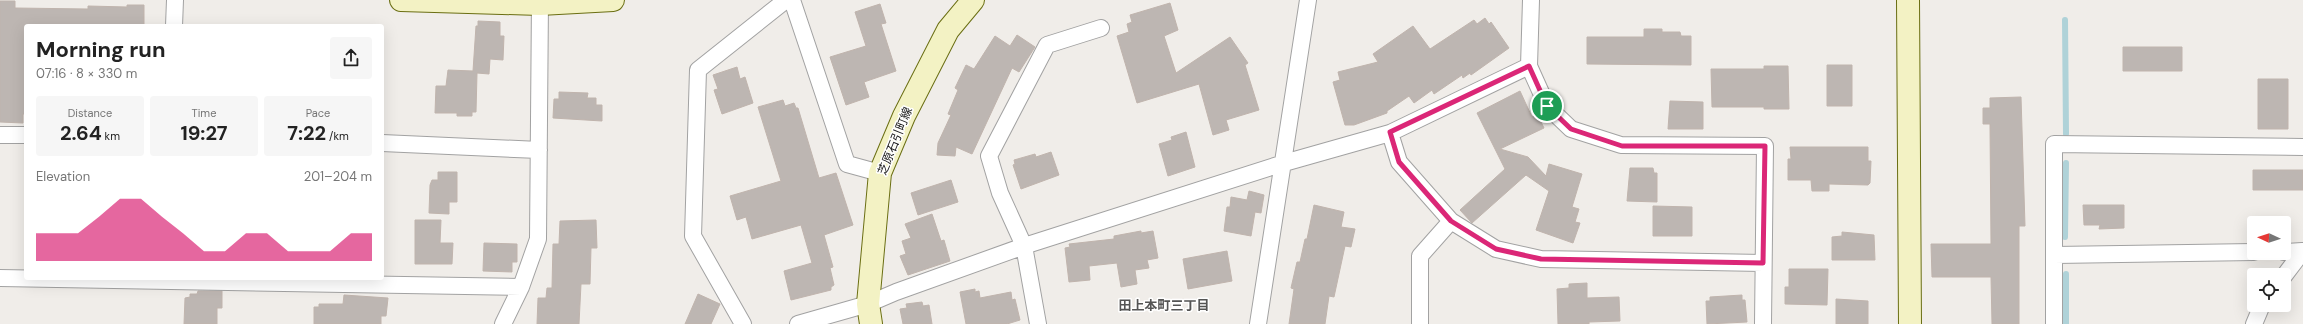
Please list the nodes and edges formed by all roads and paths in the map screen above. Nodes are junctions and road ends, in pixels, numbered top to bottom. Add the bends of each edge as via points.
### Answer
1 (175, 0) edge
2 (401, 0) edge
3 (613, 0) edge
4 (786, 0) edge
5 (792, 0) edge
6 (973, 0) edge
7 (1308, 0) edge
8 (1531, 0) edge
9 (1908, 0) edge
10 (540, 2) edge
11 (174, 24) edge
12 (1101, 28) dead end
13 (1529, 66) junction
14 (1390, 132) junction
15 (0, 135) edge
16 (24, 135) edge
17 (384, 143) edge
18 (2303, 147) edge
19 (539, 150) junction
20 (1284, 163) junction
21 (880, 173) junction
22 (1451, 221) junction
23 (1024, 246) junction
24 (2303, 251) edge
25 (2247, 252) edge
26 (2291, 252) edge
27 (2055, 255) junction
28 (1763, 263) junction
29 (2290, 268) edge
30 (0, 278) edge
31 (24, 278) edge
32 (116, 280) edge
33 (521, 287) junction
34 (2259, 312) edge
35 (869, 314) edge
36 (503, 324) edge
37 (743, 324) edge
38 (798, 324) edge
39 (1038, 324) edge
40 (1258, 324) edge
41 (1420, 324) edge
42 (1763, 324) edge
43 (1910, 324) edge
44 (2054, 324) edge
45 (2254, 324) edge

1 - 11 street
2 - 10 street
3 - 10 street
4 - 37 street via 698,70 693,236
5 - 21 street via 847,164
6 - 21 street, 芝原石引町線 via 948,30 904,116
7 - 20 street
8 - 13 street
9 - 43 street
10 - 19 street
12 - 23 street via 1046,45 989,156 1000,193
13 - 14 street
13 - 28 street via 1547,106 1571,129 1622,146 1765,146
14 - 20 street
14 - 22 street via 1399,162
15 - 16 street
17 - 19 street
18 - 27 street via 2054,144
19 - 33 street via 538,238
20 - 23 street
20 - 40 street
21 - 35 street, 芝原石引町線
22 - 28 street via 1496,249 1541,259
22 - 41 street via 1420,256
23 - 35 street via 896,292
23 - 39 street
24 - 26 street
24 - 29 street
25 - 27 street
27 - 44 street
28 - 42 street
30 - 31 street
32 - 33 street
33 - 36 street
34 - 45 street
35 - 38 street

